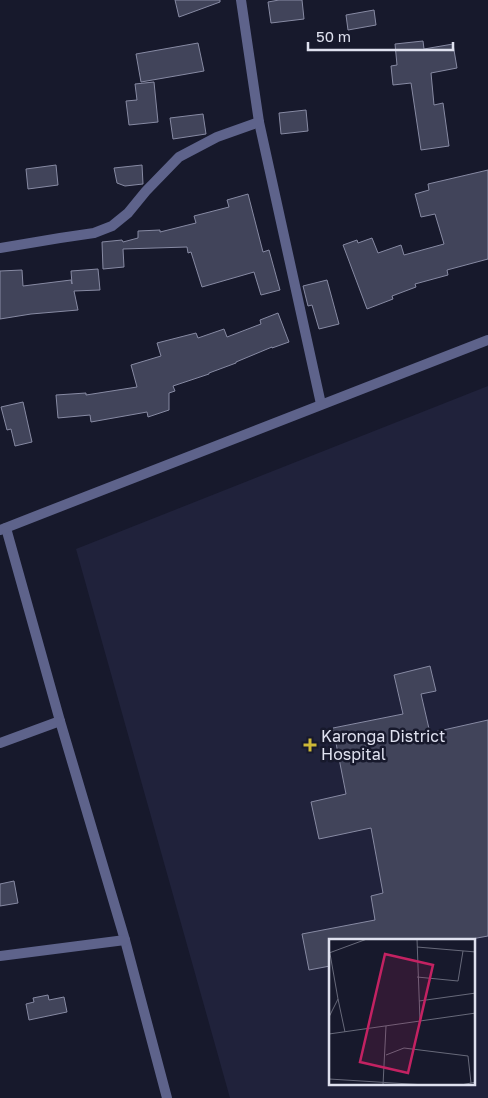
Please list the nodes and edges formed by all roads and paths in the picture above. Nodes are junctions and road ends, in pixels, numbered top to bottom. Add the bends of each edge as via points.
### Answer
1 (241, 0) edge
2 (259, 122) junction
3 (0, 248) edge
4 (488, 340) edge
5 (321, 404) junction
6 (3, 529) edge
7 (60, 721) junction
8 (0, 743) edge
9 (125, 940) junction
10 (0, 956) edge
11 (167, 1098) edge

1 - 2 street
2 - 3 street via 217,136 179,158 112,226 94,233
2 - 5 street
4 - 5 street
5 - 6 street
6 - 7 street
7 - 8 street
7 - 9 street
9 - 10 street
9 - 11 street

